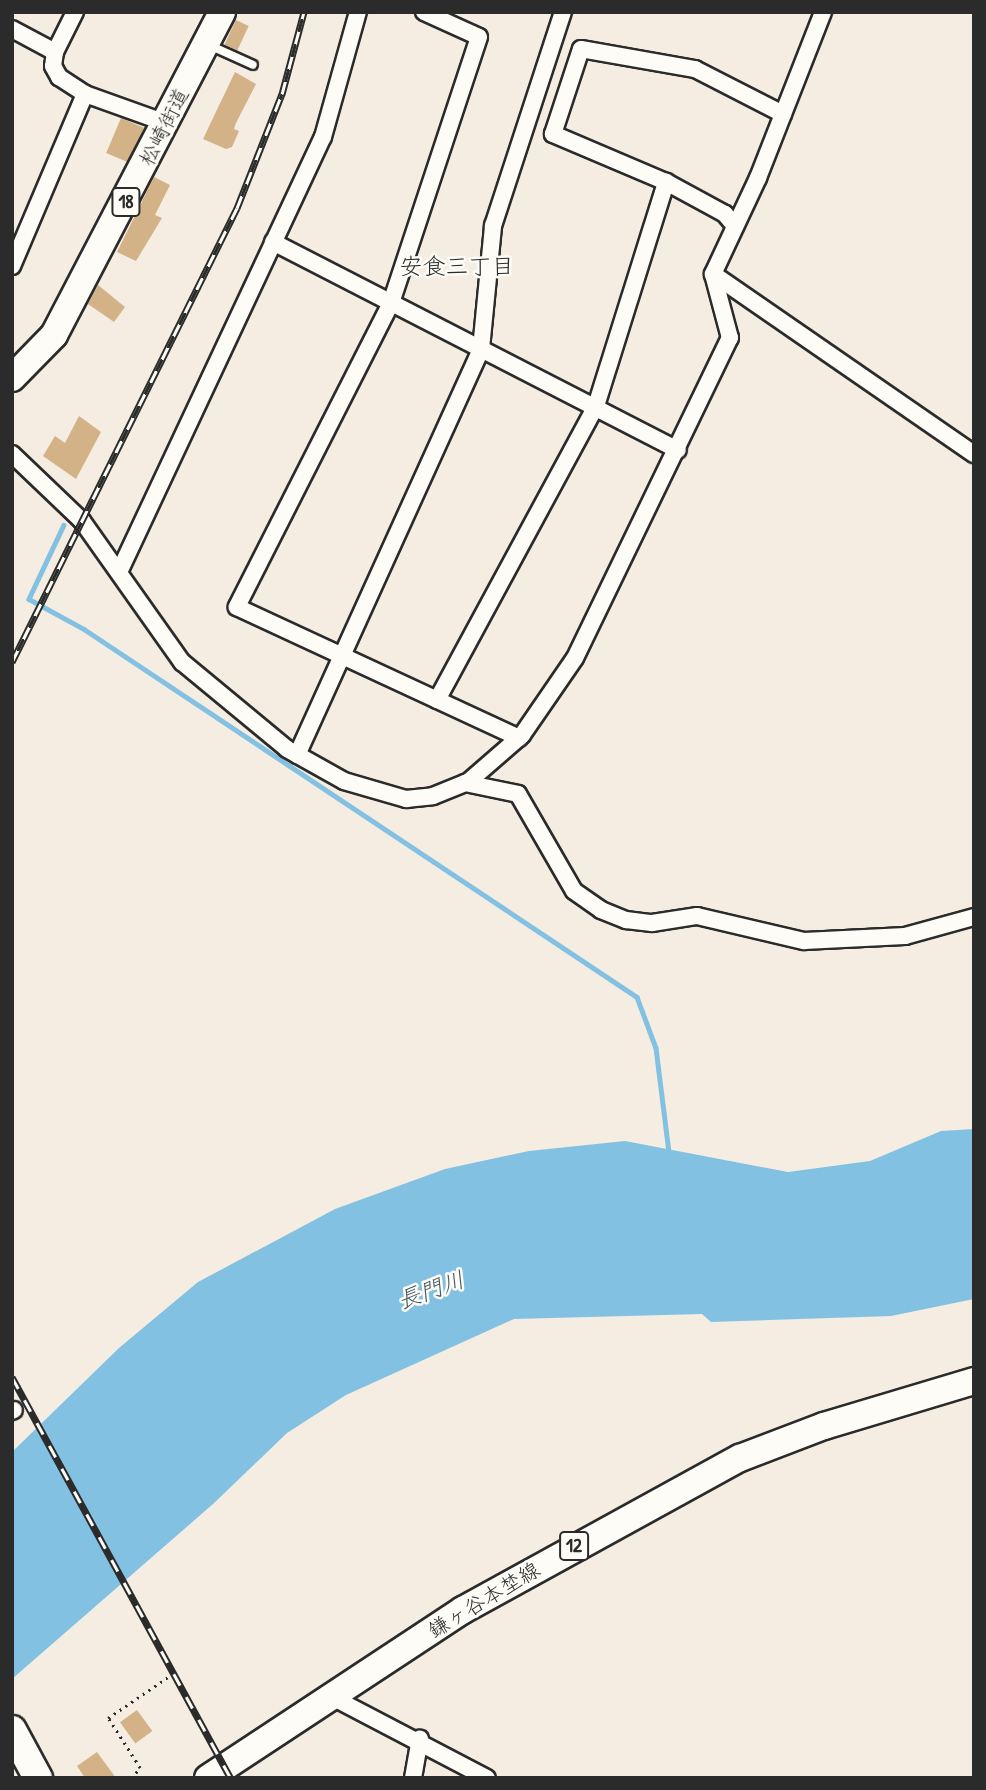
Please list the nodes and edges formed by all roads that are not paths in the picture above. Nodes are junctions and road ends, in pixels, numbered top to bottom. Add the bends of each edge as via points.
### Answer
1 (75, 12) edge
2 (222, 12) edge
3 (358, 12) edge
4 (424, 12) edge
5 (563, 12) edge
6 (823, 12) edge
7 (12, 29) edge
8 (206, 44) junction
9 (55, 52) junction
10 (253, 65) dead end
11 (85, 94) junction
12 (783, 114) junction
13 (166, 123) junction
14 (666, 182) junction
15 (735, 226) junction
16 (273, 242) junction
17 (12, 266) edge
18 (713, 274) junction
19 (391, 303) junction
20 (481, 349) junction
21 (12, 378) edge
22 (595, 408) junction
23 (678, 450) junction
24 (12, 454) edge
25 (974, 454) edge
26 (120, 570) junction
27 (341, 655) junction
28 (437, 700) junction
29 (519, 738) junction
30 (297, 755) junction
31 (465, 783) junction
32 (974, 917) edge
33 (974, 1381) edge
34 (330, 1696) junction
35 (12, 1730) edge
36 (420, 1739) junction
37 (34, 1771) edge
38 (208, 1778) edge
39 (413, 1778) edge
40 (487, 1778) edge

1 - 9 street
2 - 8 main road, 松崎街道 / 18
3 - 16 street via 323,137
4 - 19 street via 479,37
5 - 20 street via 493,226
6 - 12 street
7 - 9 street
8 - 10 lane
8 - 13 main road, 松崎街道 / 18
9 - 11 street via 53,66 58,77
11 - 13 street
11 - 17 street
12 - 14 street via 695,69 581,49 553,134
12 - 15 street
13 - 21 main road, 松崎街道 / 18 via 54,335
14 - 15 street via 725,214
14 - 22 street
15 - 18 street
16 - 19 street
16 - 26 street
18 - 23 street via 730,338
18 - 25 street
19 - 20 street
19 - 27 street via 237,607
20 - 22 street
20 - 27 street
22 - 23 street
22 - 28 street
23 - 29 street via 575,658
24 - 26 street via 82,521
26 - 30 street via 182,662
27 - 28 street
27 - 30 street
28 - 29 street
29 - 31 street via 483,774
30 - 31 street via 344,781 406,799 432,796
31 - 32 street via 518,794 573,891 626,920 652,923 697,916 804,941 905,936
33 - 34 main road, 鎌ヶ谷本埜線 / 12 via 824,1426 740,1458 463,1610
34 - 36 street
34 - 38 main road, 鎌ヶ谷本埜線 / 12
35 - 37 highway
36 - 39 street
36 - 40 street

